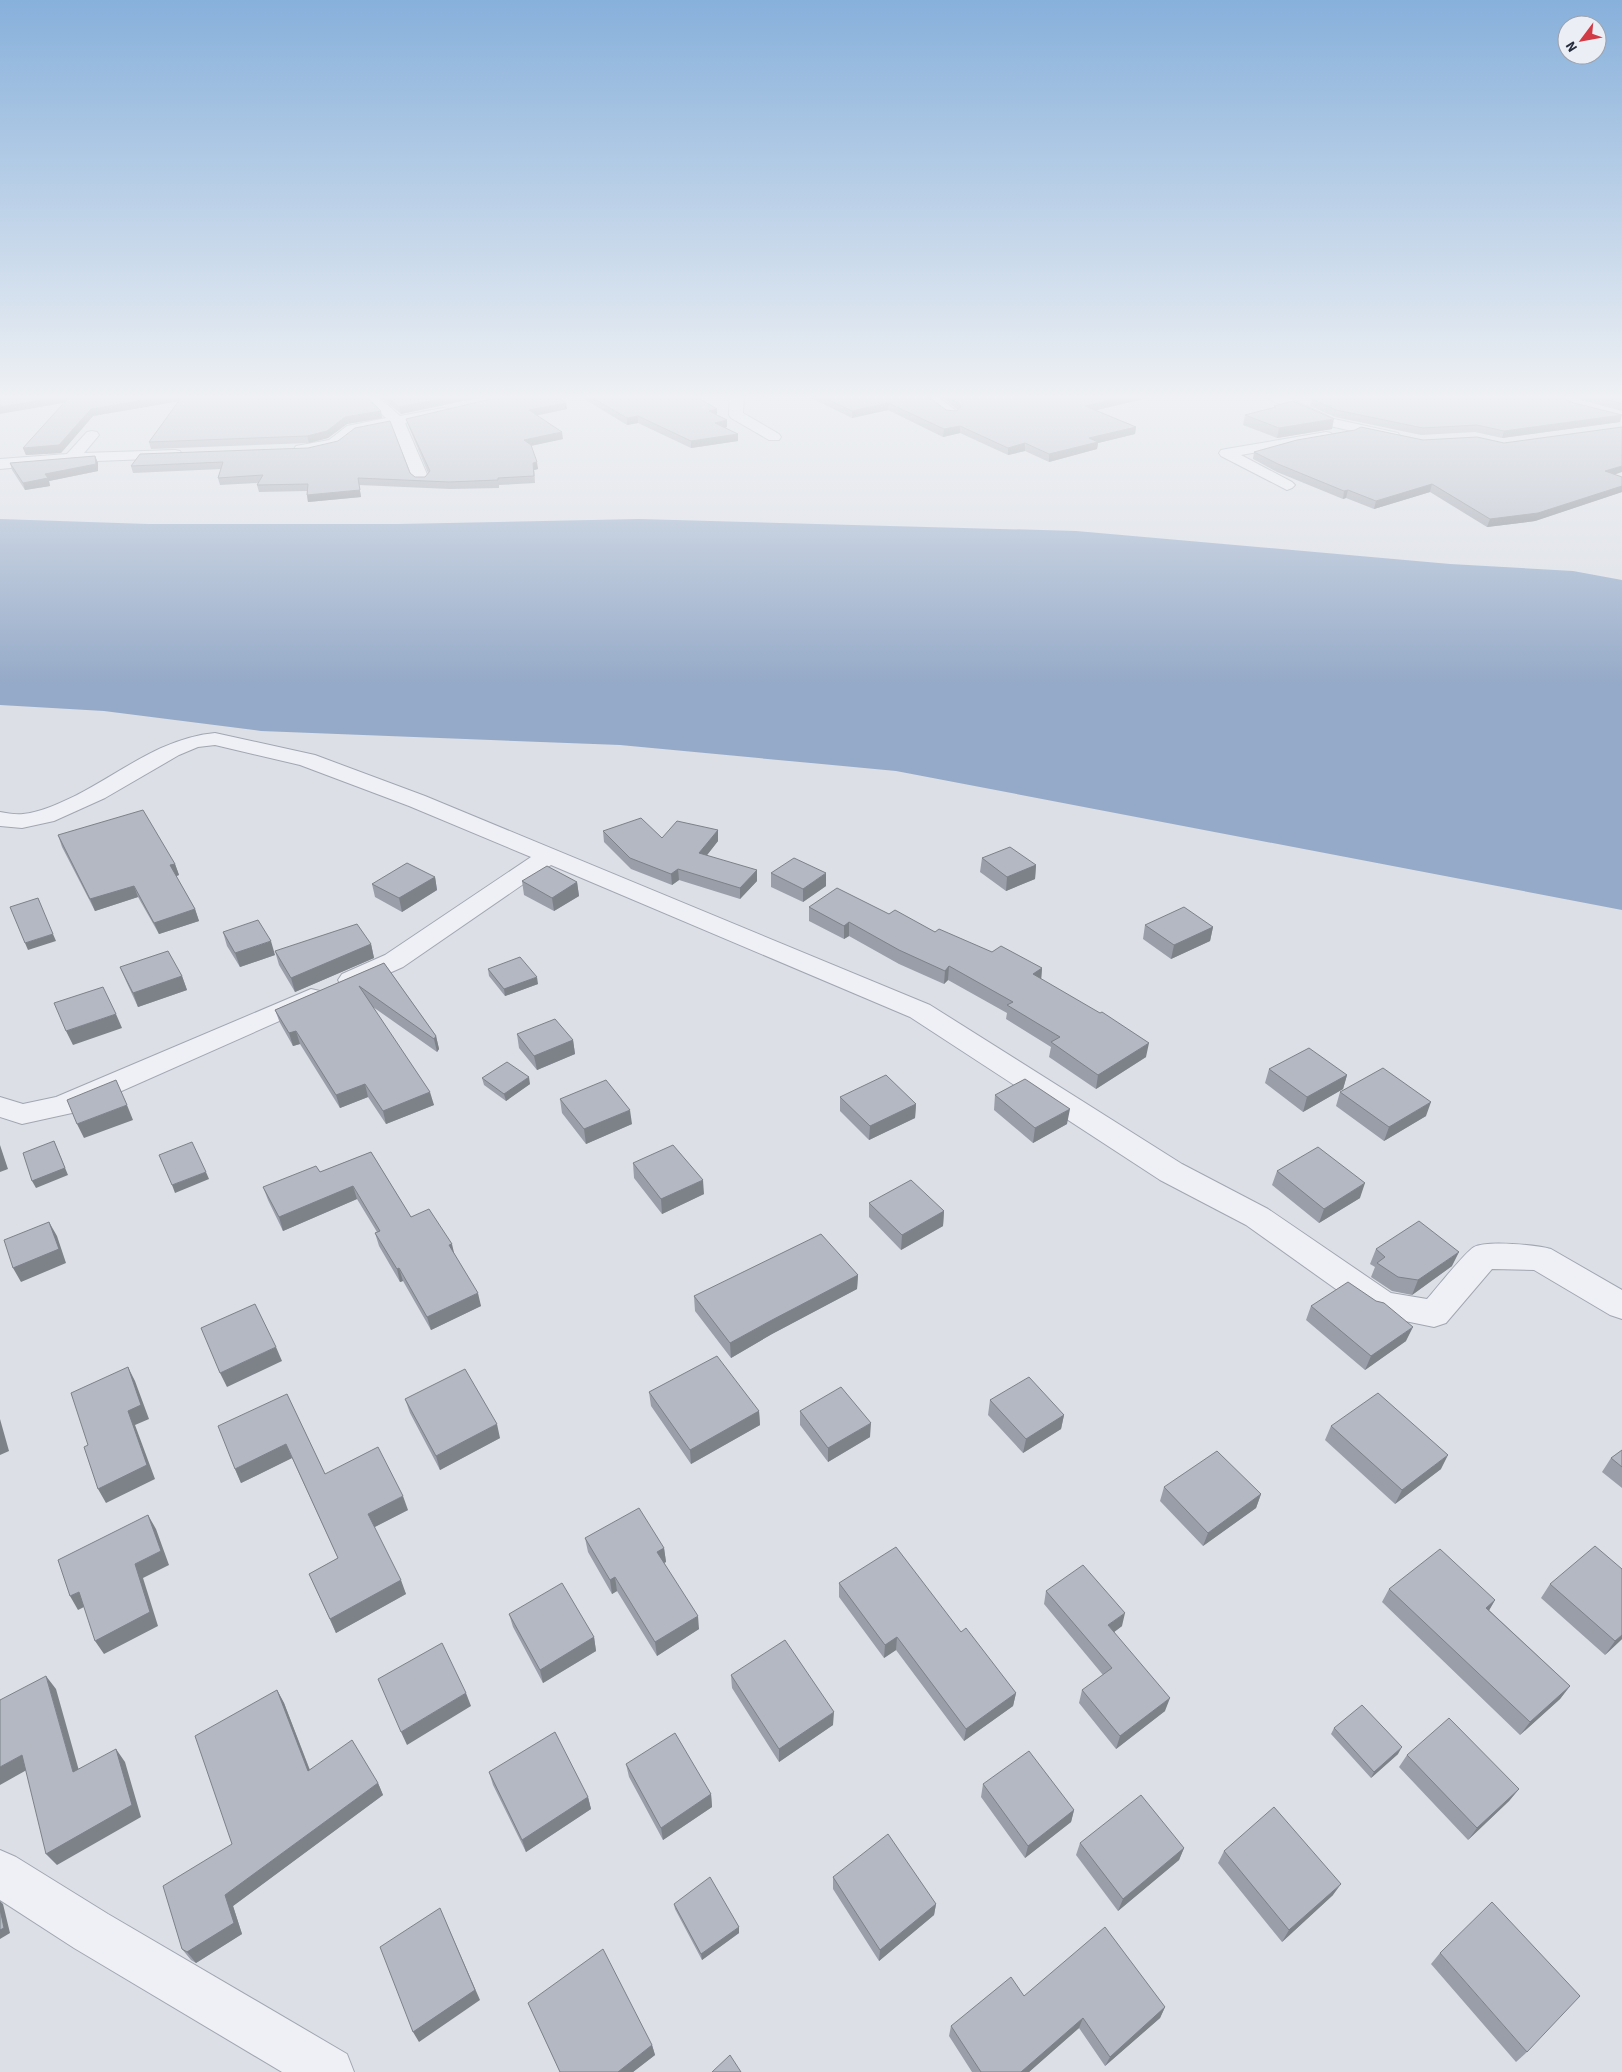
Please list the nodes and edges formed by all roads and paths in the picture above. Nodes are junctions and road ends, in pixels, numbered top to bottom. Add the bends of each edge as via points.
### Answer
1 (0, 820) edge
2 (549, 856) junction
3 (0, 1107) edge
4 (1622, 1306) edge
5 (0, 1873) edge
6 (329, 2072) edge

1 - 2 street via 29,822 102,790 192,742 215,739 307,760
2 - 3 street via 394,961 62,1106 22,1114
2 - 4 street via 920,1011 1171,1172 1256,1217 1383,1305 1434,1314 1484,1256 1540,1258
5 - 6 street via 91,1931

